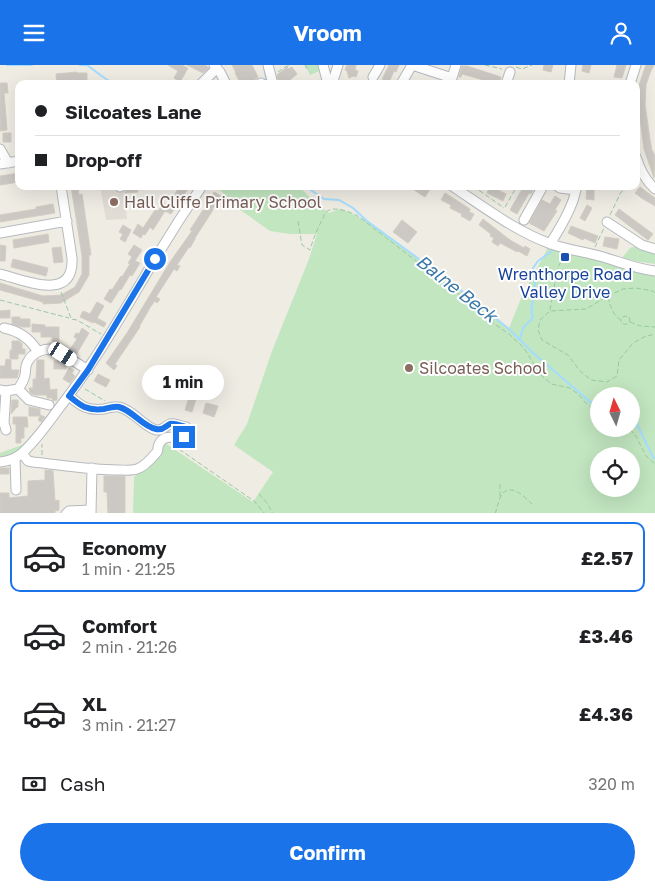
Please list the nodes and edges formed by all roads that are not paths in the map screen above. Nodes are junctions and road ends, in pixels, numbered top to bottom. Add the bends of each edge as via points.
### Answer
1 (268, 65) edge
2 (323, 65) edge
3 (338, 65) edge
4 (380, 65) edge
5 (412, 65) edge
6 (456, 65) edge
7 (571, 65) edge
8 (636, 65) edge
9 (216, 67) edge
10 (373, 77) dead end
11 (205, 80) edge
12 (224, 80) edge
13 (272, 80) edge
14 (329, 80) edge
15 (333, 80) edge
16 (403, 80) edge
17 (569, 80) edge
18 (631, 80) edge
19 (0, 149) edge
20 (4, 163) edge
21 (640, 168) edge
22 (655, 189) edge
23 (62, 190) edge
24 (199, 190) edge
25 (458, 190) edge
26 (541, 190) edge
27 (575, 190) edge
28 (524, 220) dead end
29 (66, 221) junction
30 (607, 222) dead end
31 (0, 233) edge
32 (550, 243) junction
33 (655, 249) edge
34 (655, 271) edge
35 (0, 274) edge
36 (4, 328) dead end
37 (38, 352) junction
38 (88, 370) junction
39 (3, 390) edge
40 (20, 392) junction
41 (69, 396) junction
42 (49, 405) dead end
43 (6, 430) dead end
44 (18, 456) junction
45 (0, 462) edge
46 (92, 468) junction
47 (16, 489) dead end
48 (91, 512) edge
49 (66, 513) edge

1 - 13 street
2 - 14 street
3 - 15 street
4 - 10 street
5 - 6 street via 452,78
5 - 16 street
7 - 17 street
8 - 18 street
9 - 11 street
9 - 12 street
19 - 20 street
21 - 22 street via 644,178
23 - 29 street
24 - 38 street
25 - 32 street via 520,230
26 - 28 street
27 - 32 street via 572,203
29 - 31 street
29 - 35 street via 72,266 62,283 41,285
30 - 33 street via 642,245
32 - 34 street
36 - 37 street via 24,335
37 - 38 street via 53,349
37 - 40 street via 27,363
38 - 41 street
39 - 40 street
39 - 43 street
40 - 42 street via 30,400
41 - 44 street
41 - 46 street via 82,407 119,407 158,430 170,424 186,427 182,441 174,437 164,439 156,453 139,469
44 - 45 street
44 - 46 street via 28,461
44 - 47 street
46 - 48 street
48 - 49 street

